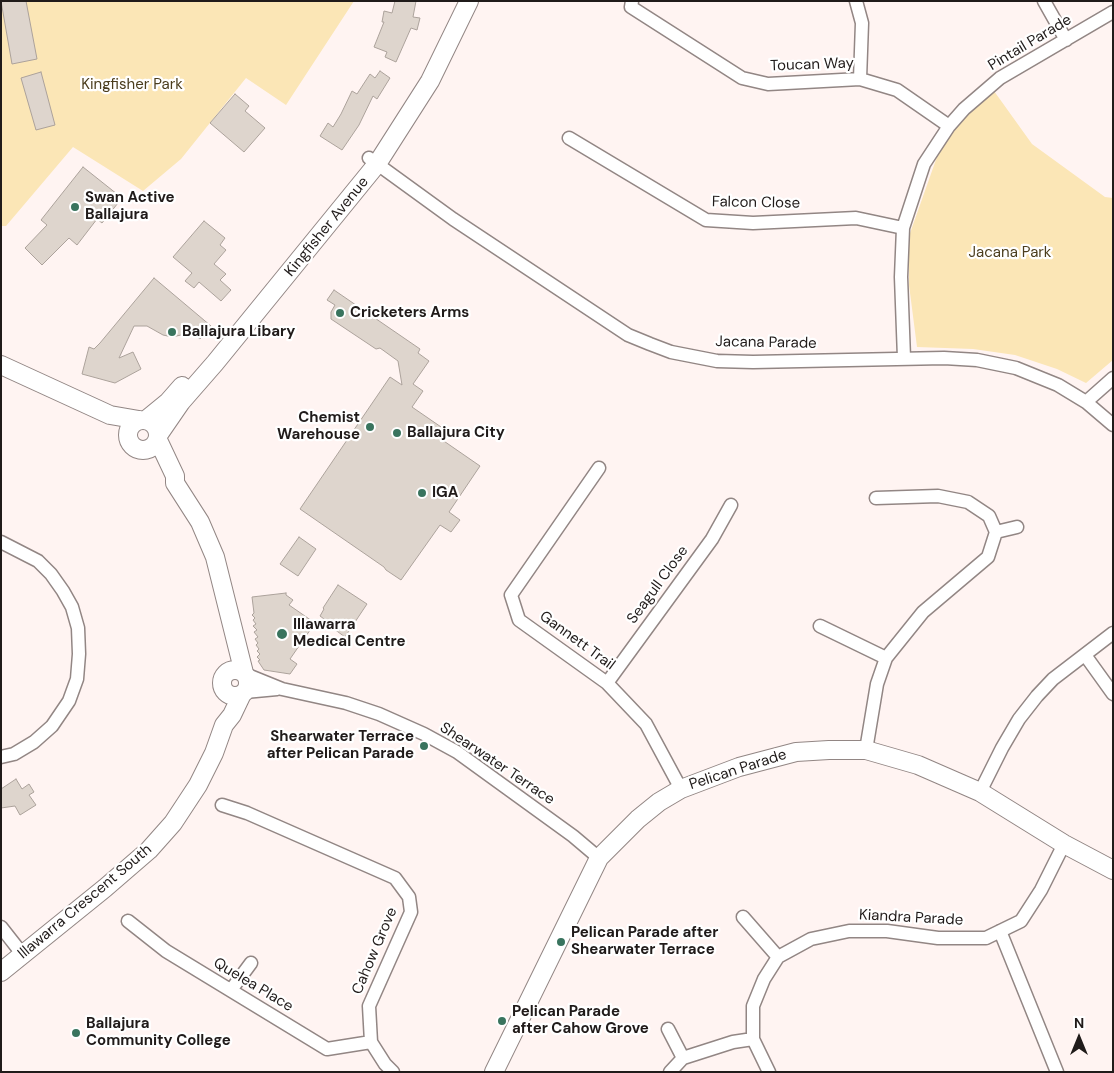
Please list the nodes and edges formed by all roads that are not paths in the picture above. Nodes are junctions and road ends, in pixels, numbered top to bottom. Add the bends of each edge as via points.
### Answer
1 (460, 1) edge
2 (469, 1) edge
3 (632, 1) edge
4 (856, 1) edge
5 (1044, 1) edge
6 (1113, 12) edge
7 (1066, 40) junction
8 (860, 79) junction
9 (949, 126) junction
10 (569, 138) dead end
11 (373, 161) junction
12 (904, 228) junction
13 (904, 358) junction
14 (1, 365) edge
15 (1113, 378) edge
16 (1086, 402) junction
17 (138, 424) junction
18 (1113, 425) edge
19 (154, 442) junction
20 (599, 468) dead end
21 (876, 498) dead end
22 (731, 504) dead end
23 (1017, 527) dead end
24 (996, 532) junction
25 (1, 542) edge
26 (820, 626) dead end
27 (1113, 633) edge
28 (1085, 655) junction
29 (886, 658) junction
30 (239, 673) junction
31 (607, 682) junction
32 (282, 689) junction
33 (238, 693) junction
34 (1113, 694) edge
35 (866, 750) junction
36 (1, 757) edge
37 (681, 789) junction
38 (980, 792) junction
39 (222, 805) dead end
40 (1064, 844) junction
41 (599, 858) junction
42 (1113, 870) edge
43 (743, 917) dead end
44 (128, 921) dead end
45 (1, 927) edge
46 (1000, 931) junction
47 (23, 956) junction
48 (778, 957) junction
49 (251, 963) dead end
50 (1, 972) edge
51 (231, 990) junction
52 (668, 1029) dead end
53 (753, 1039) junction
54 (371, 1042) junction
55 (684, 1058) junction
56 (393, 1072) edge
57 (494, 1072) edge
58 (670, 1072) edge
59 (769, 1072) edge
60 (1057, 1072) edge

1 - 11 street, Kingfisher Avenue
2 - 11 street, Kingfisher Avenue via 430,81
3 - 8 street, Toucan Way via 631,7 742,78 768,84
4 - 8 street via 862,23
5 - 7 street
6 - 7 street, Pintail Parade
7 - 9 street, Pintail Parade via 1000,78
8 - 9 street, Toucan Way via 897,90
9 - 12 street, Pintail Parade via 924,164
10 - 12 street, Falcon Close via 706,220 753,223 856,218
11 - 13 street, Jacana Parade via 453,219 603,319 628,335 671,352 753,362
11 - 17 street, Kingfisher Avenue via 168,402
11 - 19 street, Kingfisher Avenue via 252,319 181,402
12 - 13 street, Pintail Parade via 901,276
13 - 16 street, Jacana Parade via 977,360 1016,368
14 - 17 street via 110,415
15 - 16 street
16 - 18 street, Jacana Parade
17 - 19 street via 156,426
17 - 19 street via 130,441 132,445 136,448
19 - 30 street via 209,541 219,570
20 - 31 street, Gannett Trail via 511,594 519,620
21 - 24 street via 938,496 968,502 989,516
22 - 31 street, Seagull Close via 712,539
23 - 24 street
24 - 29 street via 988,557 923,612
25 - 36 street via 38,561 63,591 78,628 79,654 77,679 52,726 34,742 14,754
26 - 29 street
27 - 28 street
28 - 34 street
28 - 38 street via 1053,679 1019,719
29 - 35 street via 877,684
30 - 32 street, Shearwater Terrace
30 - 33 street via 248,680 248,686
30 - 33 street via 223,676 221,683
31 - 37 street, Gannett Trail via 646,724
32 - 33 street, Shearwater Terrace
32 - 41 street, Shearwater Terrace via 346,702 424,734 457,752
33 - 47 street, Illawarra Crescent South via 232,715 224,725 198,785 173,822 149,850
35 - 37 street, Pelican Parade via 796,752 739,767
35 - 38 street, Pelican Parade via 918,764
37 - 41 street, Pelican Parade via 638,819
38 - 40 street, Pelican Parade
39 - 54 street, Cahow Grove via 395,878 409,897 411,912 369,1006
40 - 42 street, Pelican Parade
40 - 46 street, Kiandra Parade via 1021,921
41 - 57 street, Pelican Parade
43 - 48 street
44 - 51 street, Quelea Place via 166,951
45 - 47 street
46 - 48 street, Kiandra Parade via 986,938 938,938 887,931 849,931 811,939
46 - 60 street
47 - 50 street, Illawarra Crescent South
48 - 53 street, Kiandra Parade via 764,978 753,1006
49 - 51 street
51 - 54 street, Quelea Place via 327,1049
52 - 55 street
53 - 55 street
53 - 59 street, Kiandra Parade
54 - 56 street, Cahow Grove
55 - 58 street

